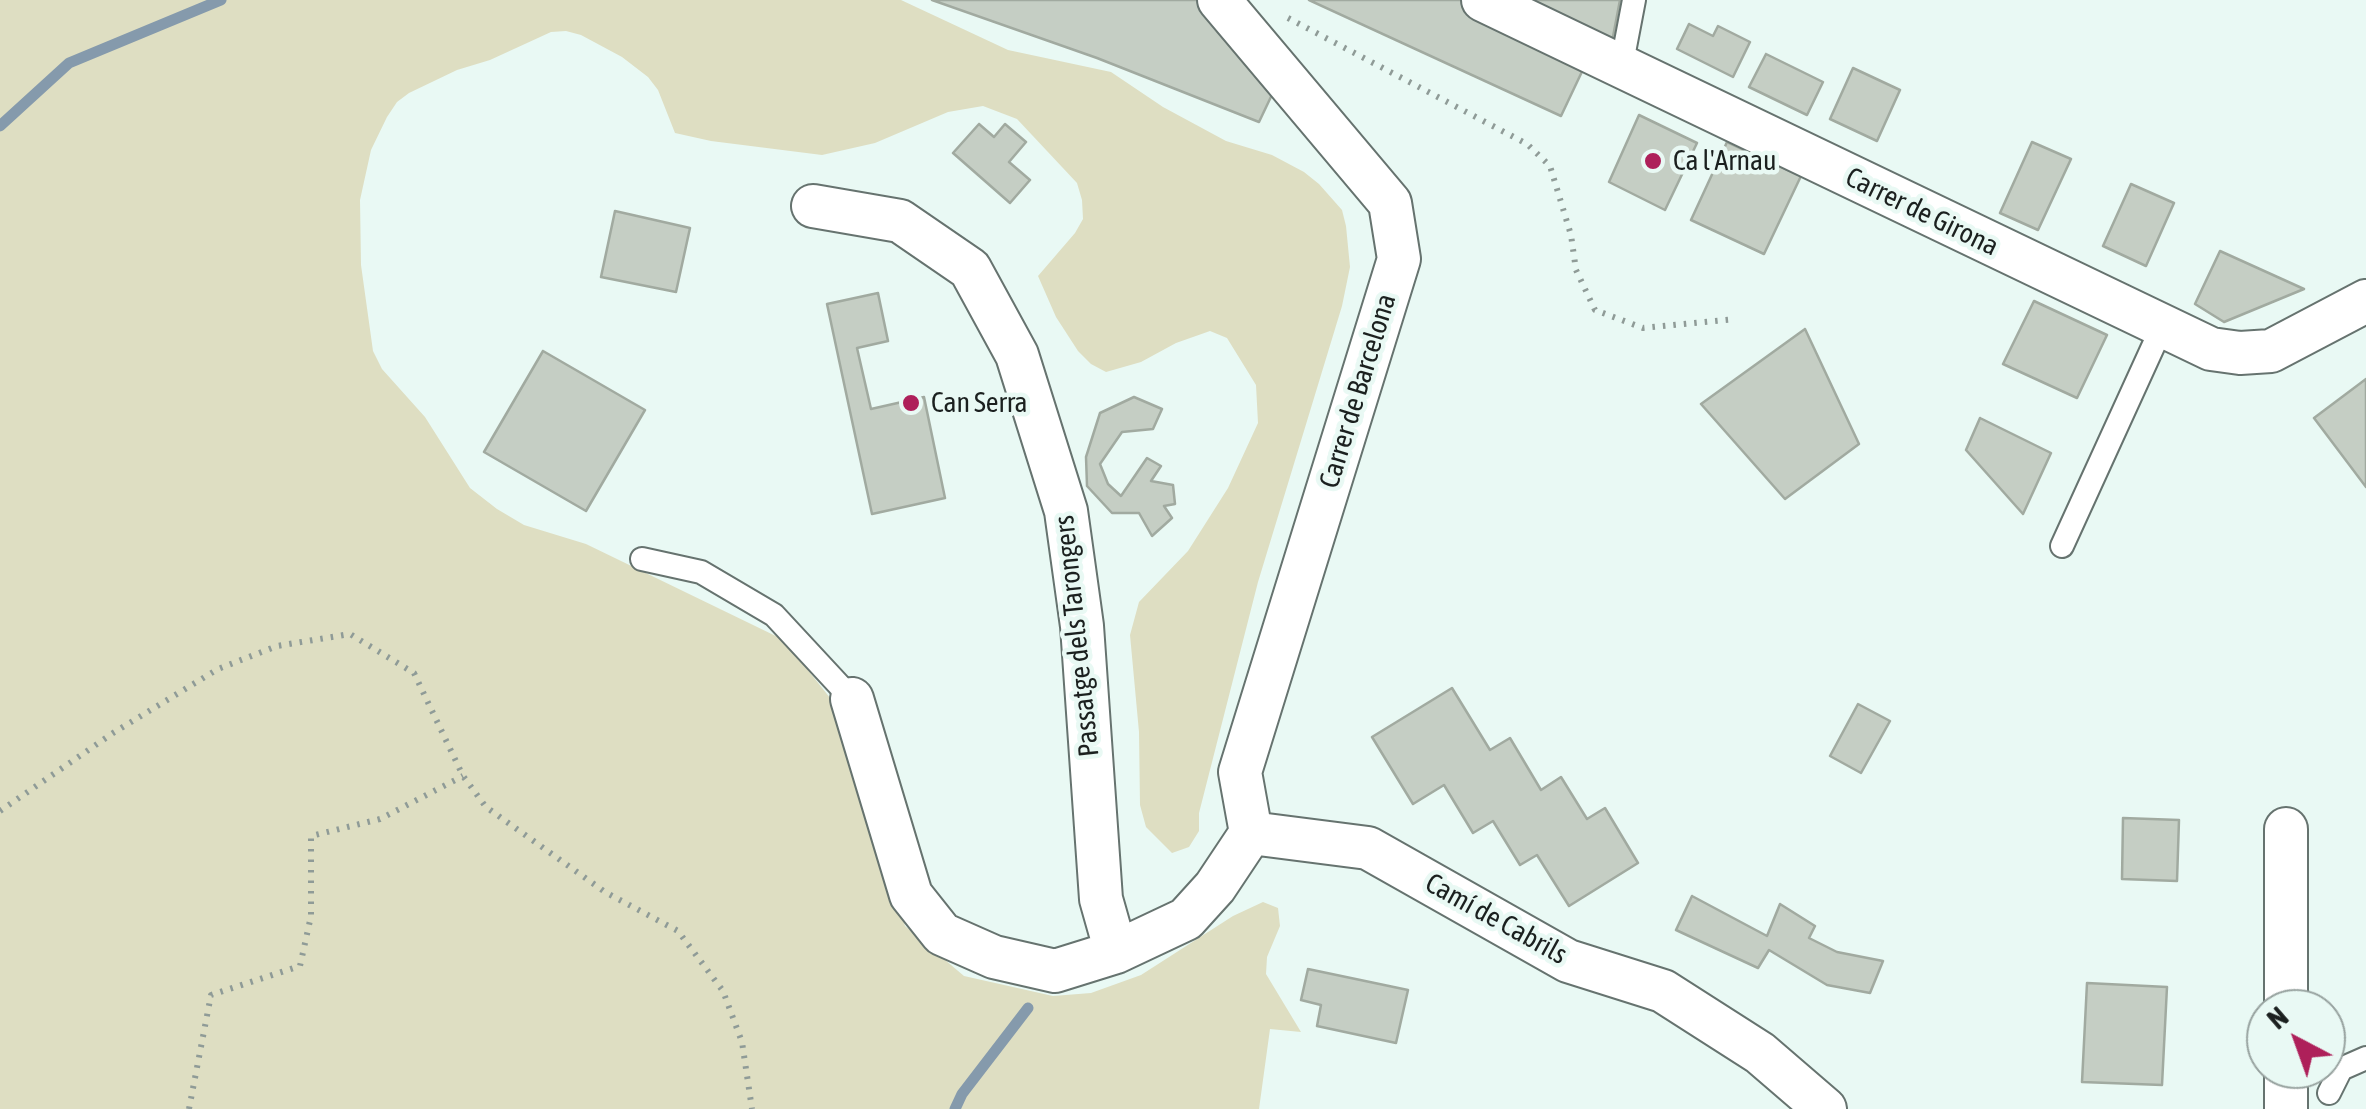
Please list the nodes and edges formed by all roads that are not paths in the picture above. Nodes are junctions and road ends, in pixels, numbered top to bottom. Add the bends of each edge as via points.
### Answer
1 (1219, 0) edge
2 (1483, 0) edge
3 (1634, 0) edge
4 (1622, 68) junction
5 (813, 206) dead end
6 (2366, 301) edge
7 (2162, 327) junction
8 (2062, 546) dead end
9 (642, 558) dead end
10 (852, 699) joint
11 (2286, 830) dead end
12 (1251, 833) junction
13 (1116, 952) junction
14 (2286, 989) edge
15 (2366, 1058) edge
16 (2329, 1094) dead end
17 (1824, 1109) edge

1 - 12 street, Carrer de Barcelona via 1390,203 1399,259 1240,772
2 - 4 street, Carrer de Girona
3 - 4 lane
4 - 7 street, Carrer de Girona
5 - 13 street, Passatge dels Tarongers via 900,221 970,269 1017,355 1066,512 1082,626 1101,900
6 - 7 street, Carrer de Girona via 2272,351 2211,349
7 - 8 lane
9 - 10 lane via 701,572 774,615
10 - 13 street via 911,895 942,934 994,958 1055,971
11 - 14 street
12 - 13 street via 1186,919
12 - 17 street, Camí de Cabrils via 1368,848 1568,961 1663,991 1760,1053
15 - 16 lane via 2341,1069

